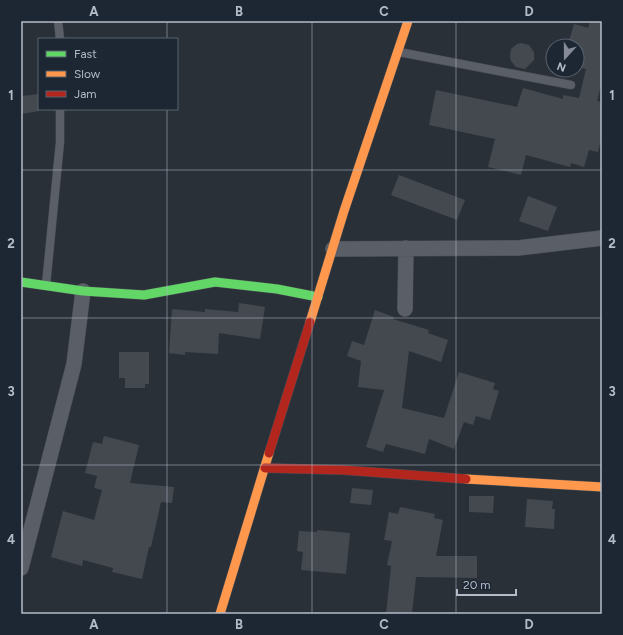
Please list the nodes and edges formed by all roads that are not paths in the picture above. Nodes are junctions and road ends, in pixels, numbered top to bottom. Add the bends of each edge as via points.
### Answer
1 (58, 21) edge
2 (408, 21) edge
3 (60, 38) edge
4 (398, 52) junction
5 (571, 85) dead end
6 (60, 110) edge
7 (602, 238) edge
8 (406, 248) junction
9 (332, 249) junction
10 (21, 282) edge
11 (45, 285) junction
12 (83, 291) junction
13 (318, 297) junction
14 (405, 309) dead end
15 (265, 468) junction
16 (602, 487) edge
17 (21, 568) edge
18 (220, 614) edge

1 - 3 lane
2 - 4 street
4 - 5 lane
4 - 9 street
6 - 11 lane via 60,142
7 - 8 street via 518,248
8 - 9 street
8 - 14 street
9 - 13 street
10 - 11 street
11 - 12 street
12 - 13 street via 144,295 215,282 277,289
12 - 17 street via 74,364
13 - 15 street
15 - 16 street via 343,470
15 - 18 street

